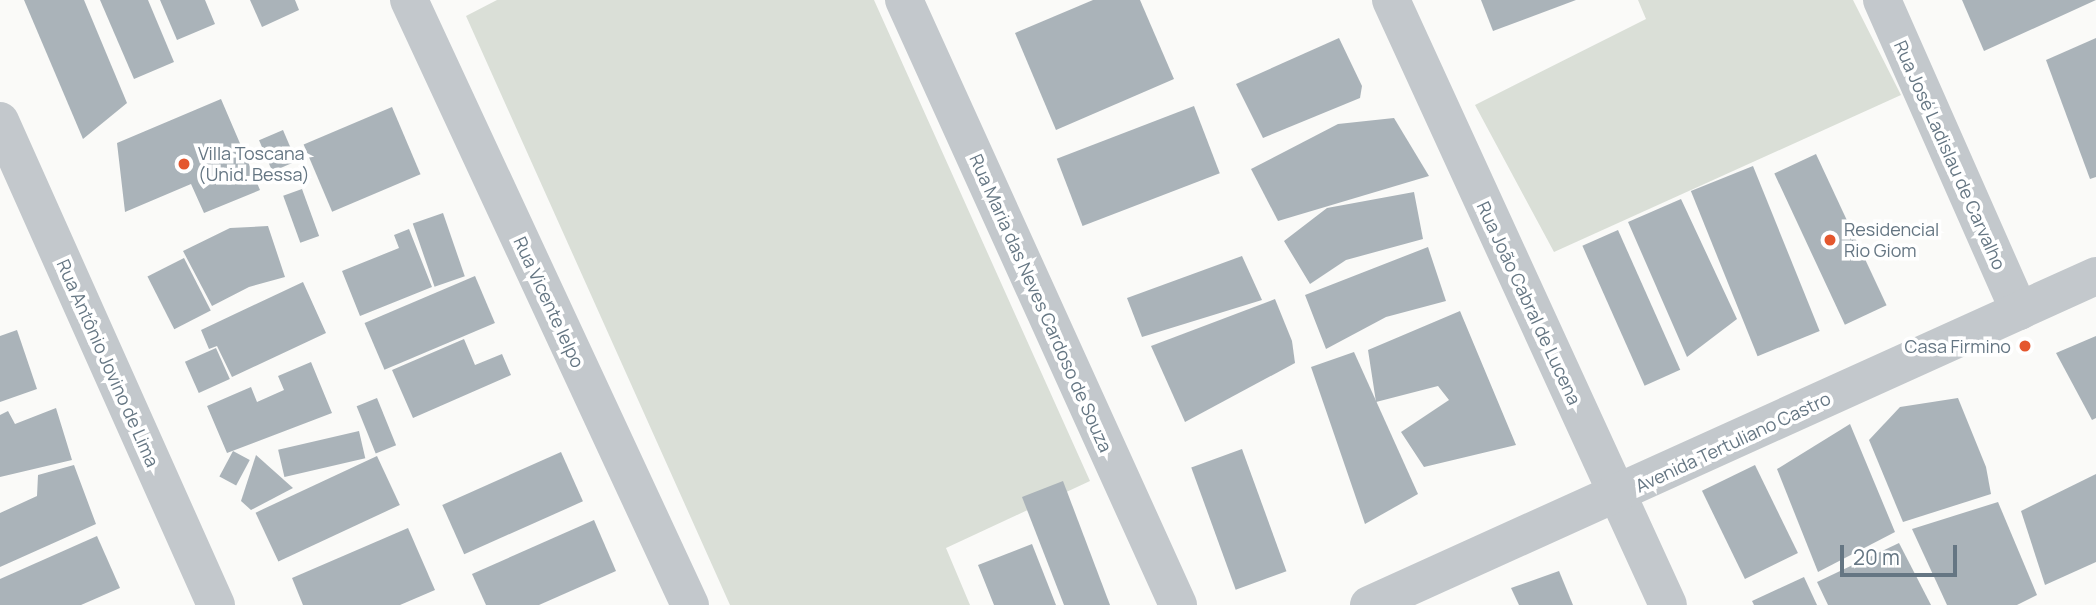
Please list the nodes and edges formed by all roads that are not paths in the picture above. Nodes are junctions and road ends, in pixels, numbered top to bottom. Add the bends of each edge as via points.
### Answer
1 (409, 0) edge
2 (904, 0) edge
3 (1391, 0) edge
4 (1882, 0) edge
5 (0, 121) edge
6 (2096, 276) edge
7 (2019, 311) junction
8 (1618, 495) junction
9 (216, 605) edge
10 (690, 605) edge
11 (1178, 605) edge
12 (1369, 605) edge
13 (1668, 605) edge

1 - 10 street, Rua Vicente Ielpo
2 - 11 street, Rua Maria das Neves Cardoso de Souza
3 - 8 street, Rua João Cabral de Lucena
4 - 7 street, Rua José Ladislau de Carvalho
5 - 9 street, Rua Antônio Jovino de Lima
6 - 7 street, Avenida Tertuliano Castro
7 - 8 street, Avenida Tertuliano Castro
8 - 12 street, Avenida Tertuliano Castro
8 - 13 street, Rua João Cabral de Lucena

